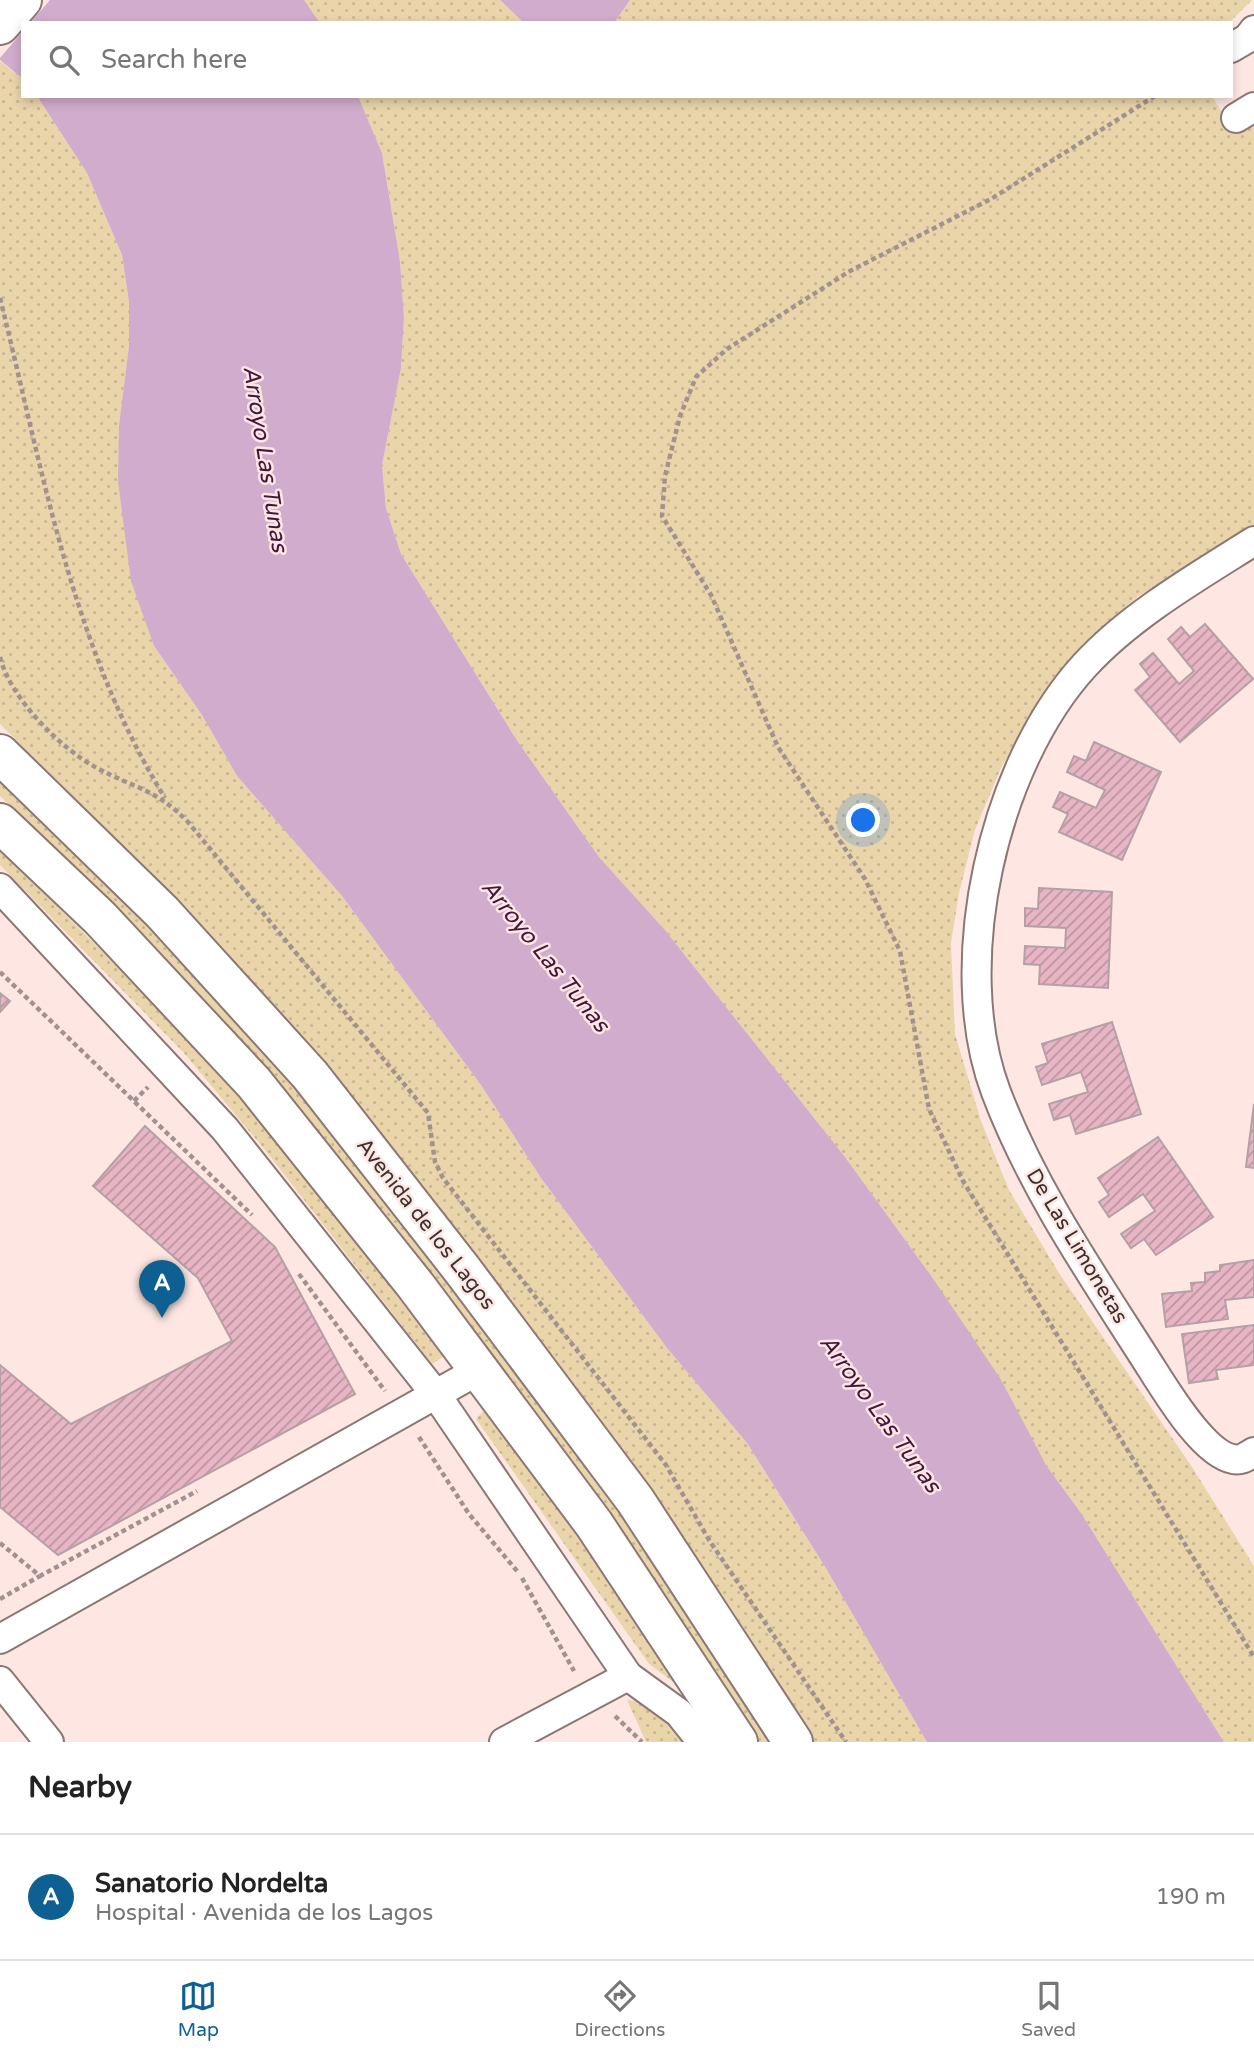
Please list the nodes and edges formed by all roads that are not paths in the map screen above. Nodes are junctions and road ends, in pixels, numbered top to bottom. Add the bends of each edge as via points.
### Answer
1 (22, 0) edge
2 (0, 25) edge
3 (1254, 30) edge
4 (1233, 47) edge
5 (1254, 541) edge
6 (0, 754) edge
7 (0, 822) edge
8 (0, 888) edge
9 (479, 1370) junction
10 (437, 1396) junction
11 (1254, 1452) edge
12 (0, 1639) edge
13 (628, 1676) junction
14 (0, 1681) edge
15 (49, 1742) edge
16 (504, 1742) edge
17 (702, 1742) edge
18 (738, 1742) edge
19 (793, 1742) edge

1 - 2 street
3 - 4 street
5 - 11 street, De Las Limonetas via 1166,598 1125,631 1085,665 1054,707 1010,792 992,850 978,934 977,992 983,1046 995,1090 1038,1189 1160,1382 1210,1448 1242,1460
6 - 19 street, Avenida de los Lagos via 162,912 310,1075 635,1500
7 - 9 street via 100,918 254,1083
8 - 10 street via 225,1129
9 - 10 street
9 - 18 street via 594,1524
10 - 12 street
10 - 13 street
13 - 16 street
13 - 17 street via 679,1713
14 - 15 street

